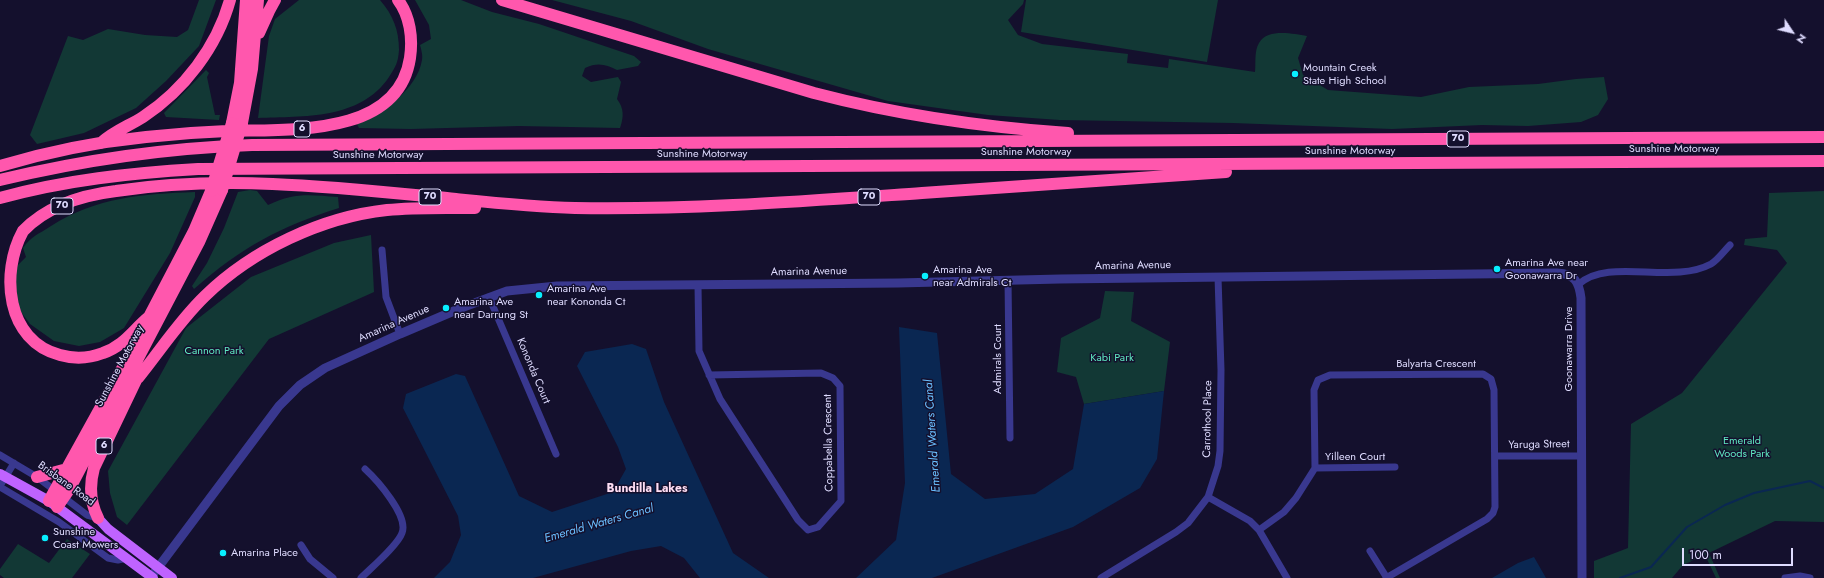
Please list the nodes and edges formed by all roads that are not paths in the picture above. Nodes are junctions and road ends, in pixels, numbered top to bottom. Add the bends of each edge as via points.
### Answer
1 (230, 0) edge
2 (246, 0) edge
3 (258, 0) edge
4 (275, 0) edge
5 (398, 0) edge
6 (502, 0) edge
7 (255, 40) junction
8 (237, 123) junction
9 (1824, 137) edge
10 (1091, 140) junction
11 (100, 143) junction
12 (1824, 161) edge
13 (1241, 164) junction
14 (0, 166) edge
15 (0, 180) edge
16 (216, 190) junction
17 (0, 198) edge
18 (494, 203) junction
19 (199, 242) junction
20 (1730, 245) dead end
21 (382, 250) dead end
22 (1218, 277) junction
23 (1008, 280) junction
24 (1579, 284) junction
25 (698, 285) junction
26 (489, 297) junction
27 (149, 317) junction
28 (400, 334) junction
29 (709, 375) junction
30 (138, 378) junction
31 (1010, 438) dead end
32 (556, 454) dead end
33 (0, 455) edge
34 (1496, 456) junction
35 (1581, 456) junction
36 (14, 463) junction
37 (1395, 467) dead end
38 (1315, 468) junction
39 (67, 469) junction
40 (365, 469) dead end
41 (3, 476) edge
42 (37, 477) junction
43 (0, 487) edge
44 (1208, 497) junction
45 (56, 499) junction
46 (98, 518) junction
47 (1259, 530) junction
48 (301, 545) dead end
49 (1370, 551) dead end
50 (127, 558) junction
51 (158, 567) junction
52 (152, 578) edge
53 (172, 578) edge
54 (333, 578) edge
55 (361, 578) edge
56 (1101, 578) edge
57 (1287, 578) edge
58 (1386, 578) edge
59 (1582, 578) edge
60 (1785, 578) edge
61 (1810, 578) edge

1 - 11 highway via 212,41 184,82 155,108
2 - 8 highway, Sunshine Motorway
3 - 7 highway, Sunshine Motorway
4 - 7 highway, 6
5 - 11 highway, 6 via 411,31 410,62 395,92 365,114 338,124 312,128 193,133
6 - 10 highway, 70 via 814,93 866,106 974,125 1078,133
7 - 8 highway, Sunshine Motorway / 6 via 249,88
8 - 16 highway, Sunshine Motorway / 6, bridge
9 - 10 highway, Sunshine Motorway / 70
10 - 15 highway, Sunshine Motorway via 252,145 171,149 127,155 48,168
11 - 14 highway, 6
12 - 13 highway, Sunshine Motorway / 70
13 - 17 highway, Sunshine Motorway via 198,170 87,180
13 - 18 highway, 70 via 1229,171 725,207 573,208
16 - 19 highway, Sunshine Motorway / 6
16 - 27 highway, Sunshine Motorway / 70
18 - 27 highway, 70 via 266,183 154,186 95,194 67,203 35,221 15,241 5,266 3,287 8,310 18,329 45,350 73,357 98,355 128,339
18 - 30 highway via 480,208 385,210 333,222 292,238 242,267 206,295 181,321
19 - 30 highway, 6 via 196,258
19 - 45 highway, Sunshine Motorway
20 - 24 street via 1712,264 1693,271 1594,274
21 - 28 street via 385,293
22 - 23 street, Amarina Avenue
22 - 24 street, Amarina Avenue via 1557,273 1569,275
22 - 44 street, Carrothool Place via 1220,451
23 - 25 street, Amarina Avenue
23 - 31 street, Admirals Court
24 - 35 street, Goonawarra Drive via 1582,298
25 - 26 street, Amarina Avenue via 550,286 507,291
25 - 29 street, Coppabella Crescent via 699,351
26 - 28 street, Amarina Avenue
26 - 32 street, Kononda Court
27 - 39 highway, Sunshine Motorway
28 - 51 street, Amarina Avenue via 325,368 289,396 264,425
29 - 29 street, Coppabella Crescent via 821,373 833,378 840,386 841,501 818,527 808,530 798,520 720,399
30 - 46 highway, 6 via 94,468 91,498
33 - 36 street, Brisbane Road
34 - 35 street, Yaruga Street
34 - 38 street, Balyarta Crescent via 1494,390 1491,379 1483,374 1330,375 1318,380 1314,390
34 - 58 street, Balyarta Crescent via 1496,507 1493,513 1487,519
35 - 59 street, Goonawarra Drive
36 - 41 street
36 - 42 street, Brisbane Road
37 - 38 street, Yilleen Court
38 - 47 street via 1284,512
39 - 42 highway
39 - 45 highway, Sunshine Motorway
40 - 55 street via 377,480 392,501 402,522 403,532
41 - 43 street
41 - 45 main road, Brisbane Road
42 - 45 street, Brisbane Road
43 - 50 street via 58,522 108,558
44 - 47 street via 1250,521
44 - 56 street, Carrothool Place via 1188,522 1176,532
45 - 46 street, Brisbane Road
45 - 50 main road, Brisbane Road
46 - 51 main road, Brisbane Road / 6 via 108,529
47 - 57 street
48 - 54 street via 310,558
49 - 58 street
50 - 52 main road, Brisbane Road
51 - 52 street, Amarina Avenue
51 - 53 main road, Brisbane Road / 6
60 - 61 street

